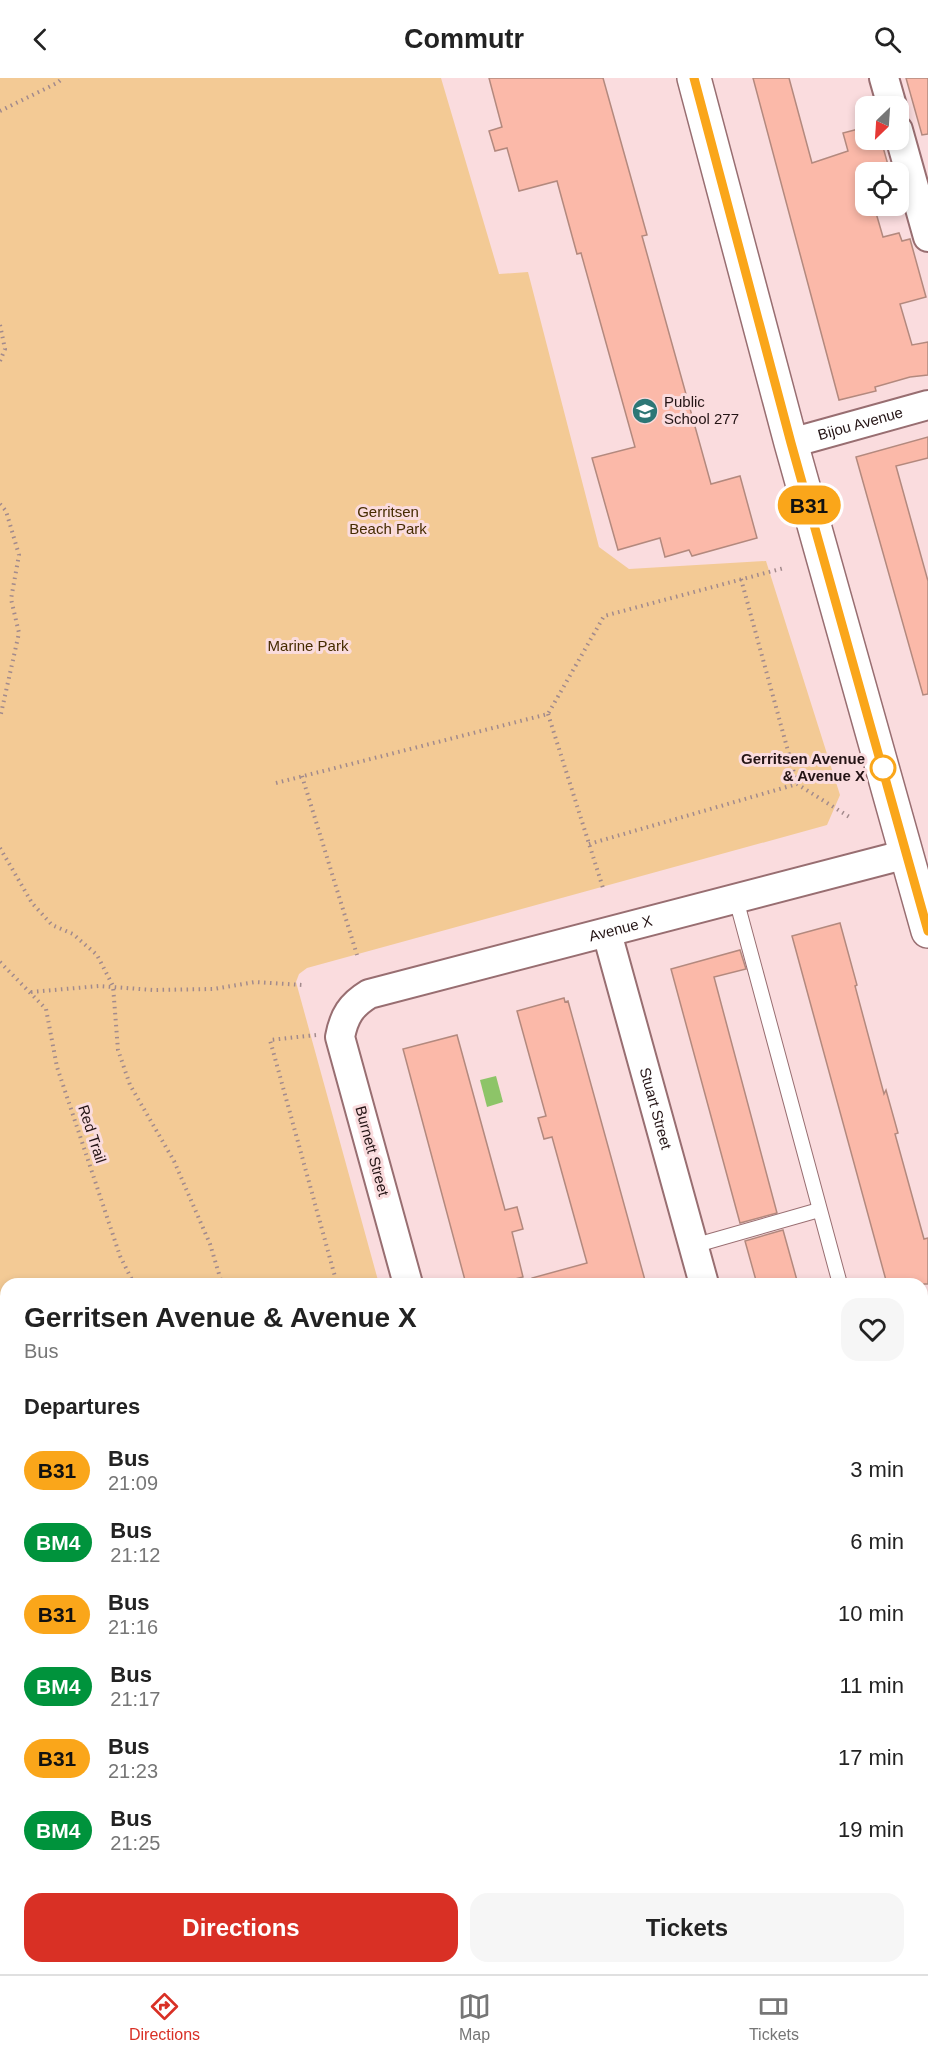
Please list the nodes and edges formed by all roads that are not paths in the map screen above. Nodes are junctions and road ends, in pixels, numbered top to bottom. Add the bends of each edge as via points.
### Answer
1 (694, 78) edge
2 (884, 78) edge
3 (889, 96) edge
4 (904, 150) edge
5 (928, 237) edge
6 (928, 405) edge
7 (791, 443) junction
8 (908, 854) junction
9 (736, 899) junction
10 (928, 930) edge
11 (607, 933) junction
12 (344, 1018) joint
13 (819, 1210) junction
14 (693, 1246) junction
15 (406, 1278) edge
16 (702, 1278) edge
17 (838, 1278) edge

1 - 7 main road
2 - 3 street
4 - 5 street
6 - 7 street, Bijou Avenue
7 - 8 main road
8 - 9 street, Avenue X
8 - 10 main road
9 - 11 street, Avenue X
9 - 13 lane
11 - 12 street, Avenue X via 369,994 356,1002
11 - 14 street, Stuart Street
12 - 15 street, Burnett Street via 340,1037
13 - 14 lane
13 - 17 lane
14 - 16 street, Stuart Street

